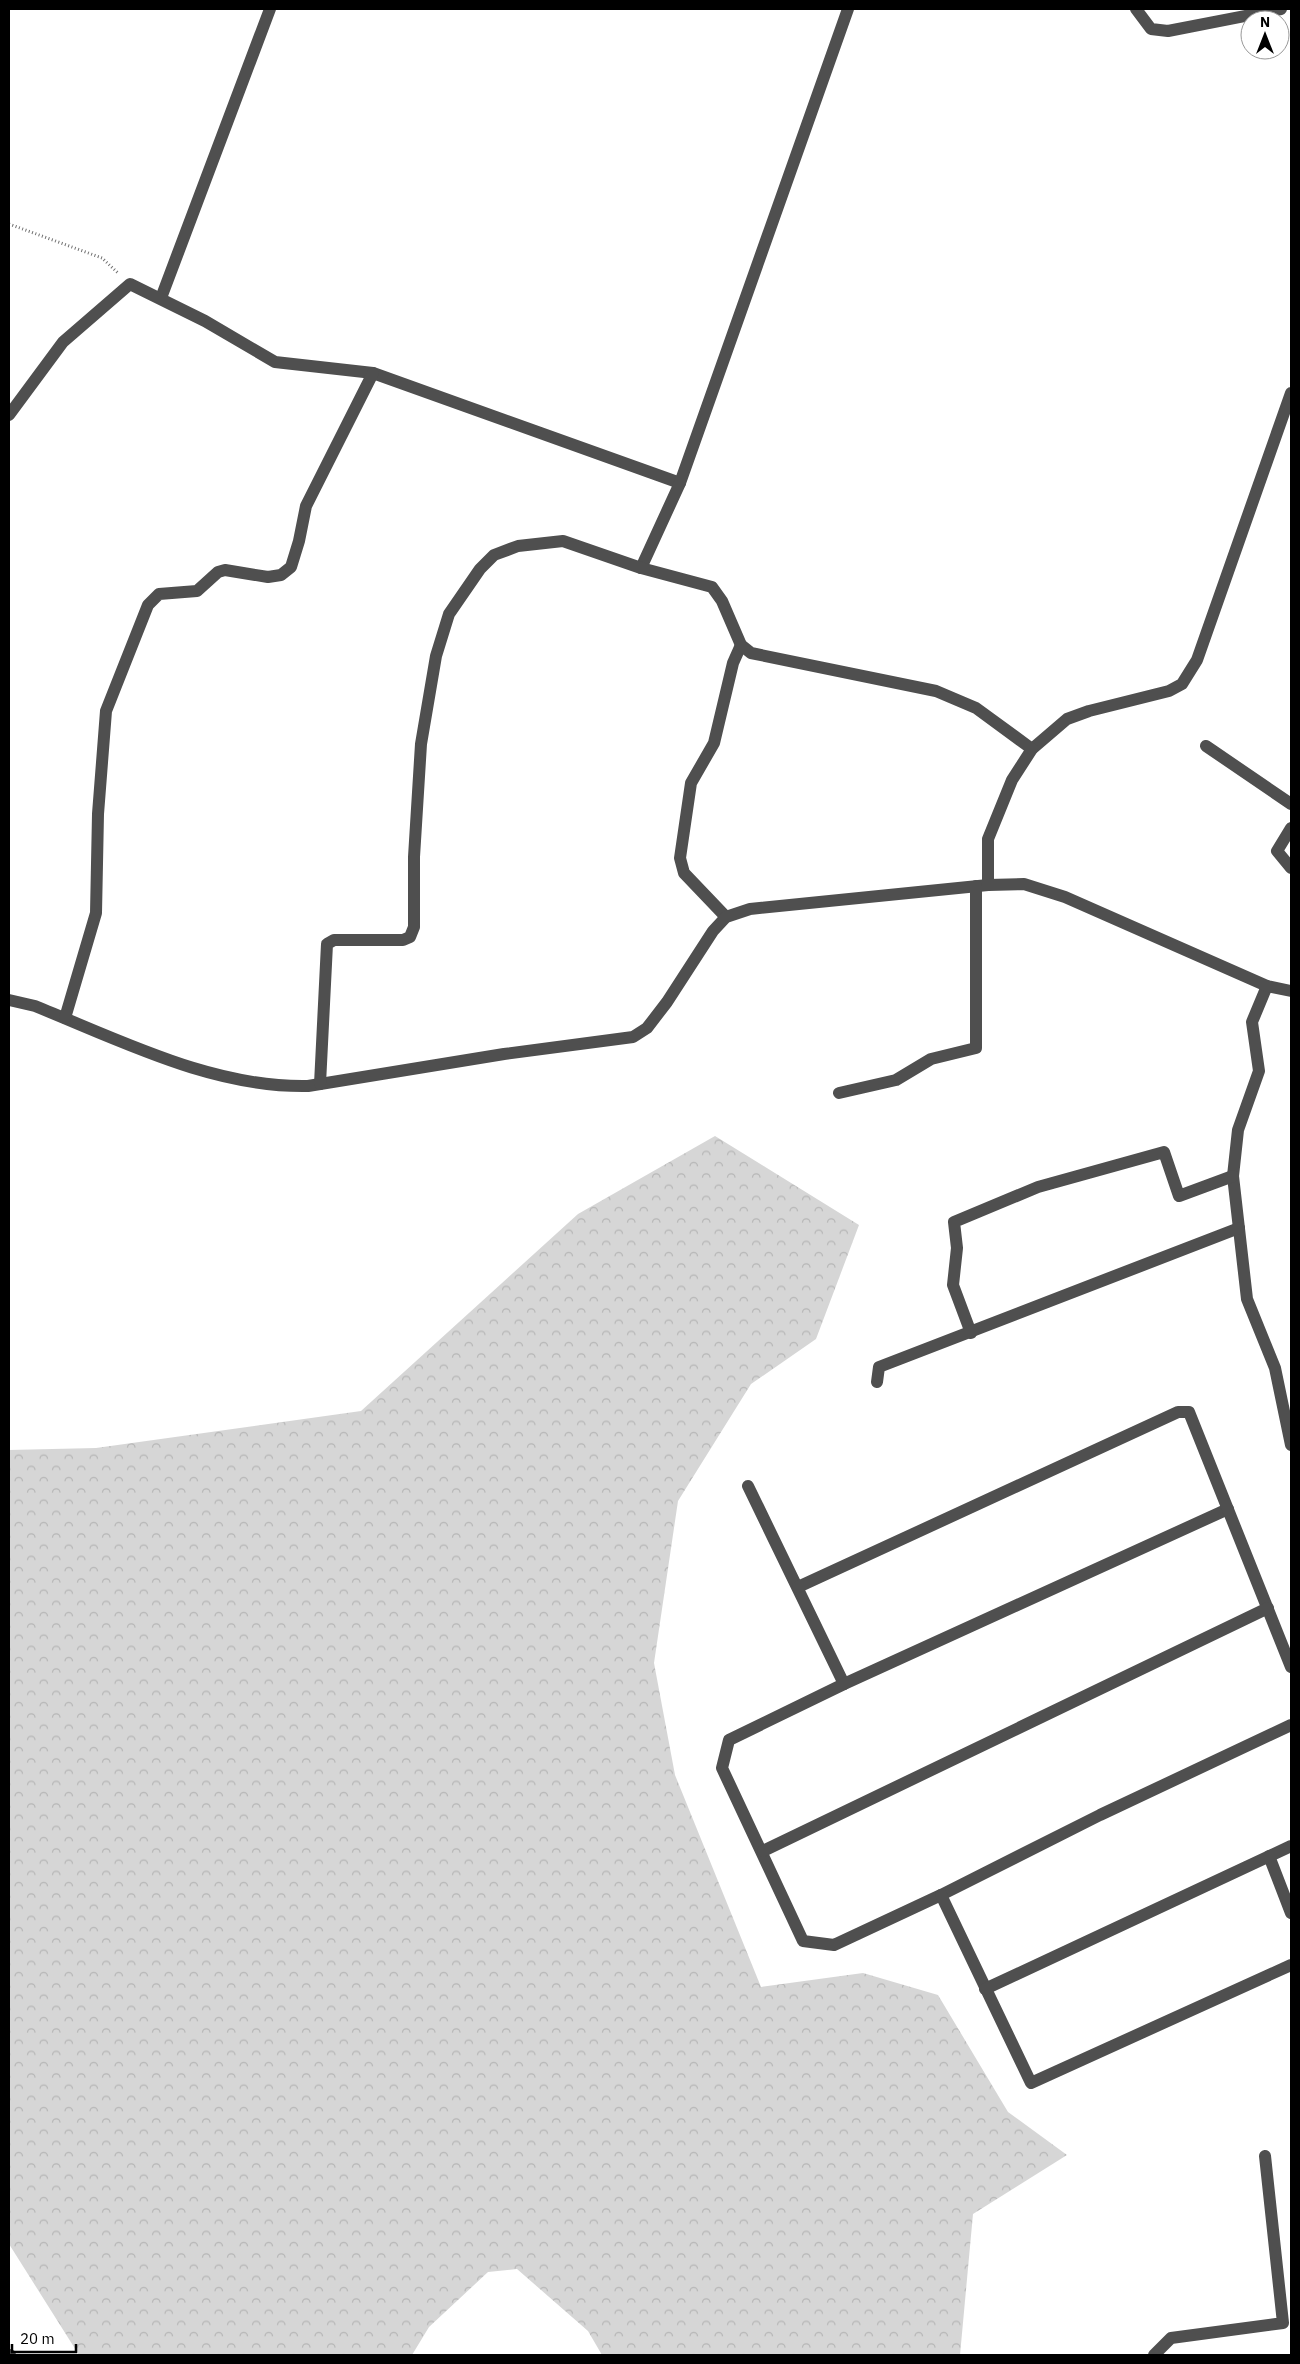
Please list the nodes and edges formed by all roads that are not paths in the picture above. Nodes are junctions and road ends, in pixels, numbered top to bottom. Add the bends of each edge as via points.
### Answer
1 (270, 9) edge
2 (848, 9) edge
3 (1136, 9) edge
4 (1281, 9) edge
5 (161, 298) junction
6 (373, 373) junction
7 (1291, 393) edge
8 (9, 415) edge
9 (680, 483) junction
10 (641, 568) junction
11 (741, 645) junction
12 (1206, 746) dead end
13 (1032, 749) junction
14 (1291, 804) edge
15 (1291, 828) edge
16 (1291, 868) edge
17 (982, 886) junction
18 (726, 917) junction
19 (1267, 986) junction
20 (1291, 991) edge
21 (9, 1000) edge
22 (66, 1018) junction
23 (320, 1084) junction
24 (839, 1093) dead end
25 (1233, 1176) junction
26 (1239, 1228) junction
27 (971, 1332) junction
28 (877, 1382) dead end
29 (1291, 1446) edge
30 (748, 1486) dead end
31 (1228, 1509) junction
32 (798, 1587) junction
33 (1268, 1608) junction
34 (1291, 1668) edge
35 (844, 1684) junction
36 (1291, 1725) edge
37 (1291, 1846) edge
38 (763, 1851) junction
39 (1269, 1856) junction
40 (941, 1895) junction
41 (1291, 1913) edge
42 (1291, 1965) edge
43 (985, 1989) junction
44 (1265, 2156) dead end
45 (1154, 2355) edge

1 - 5 street
2 - 9 street
3 - 4 street via 1151,29 1168,31
5 - 6 street via 274,362
5 - 8 street via 130,284 63,342
6 - 9 street
6 - 22 street via 306,506 290,567 281,575 268,577 225,570 218,572 197,591 159,594 148,605 106,711 98,814 96,913
7 - 13 street via 1197,660 1182,684 1169,691 1067,719
9 - 10 street
10 - 11 street via 712,587 722,601
10 - 23 street via 563,541 518,546 494,555 480,569 449,614 436,656 421,744 414,857 414,927 410,937 403,940 334,940 327,944
11 - 13 street via 751,653 936,691 976,708
11 - 18 street via 733,664 714,743 691,783 680,858 684,873
12 - 14 street
13 - 17 street via 1012,780 988,839
15 - 16 street via 1276,851
17 - 18 street via 750,909
17 - 19 street via 1024,884 1065,897
17 - 24 street via 976,1048 932,1059 896,1080
18 - 23 street via 713,930 647,1028 633,1037
19 - 20 street
19 - 25 street via 1252,1022 1259,1071 1238,1130
21 - 22 street
22 - 23 street via 188,1066 277,1086
25 - 26 street
25 - 27 street via 1179,1196 1164,1152 1038,1187 954,1222 957,1248 953,1285
26 - 27 street
26 - 29 street via 1248,1299 1275,1368
27 - 28 street via 880,1366
30 - 32 street
31 - 32 street via 1189,1412 1178,1412
31 - 33 street
31 - 35 street
32 - 35 street
33 - 34 street
33 - 38 street
35 - 38 street via 729,1740 722,1768
36 - 40 street via 1100,1814
37 - 39 street
38 - 40 street via 803,1941 834,1944
39 - 41 street
39 - 43 street
40 - 43 street
42 - 43 street via 1031,2083
44 - 45 street via 1284,2323 1171,2338

